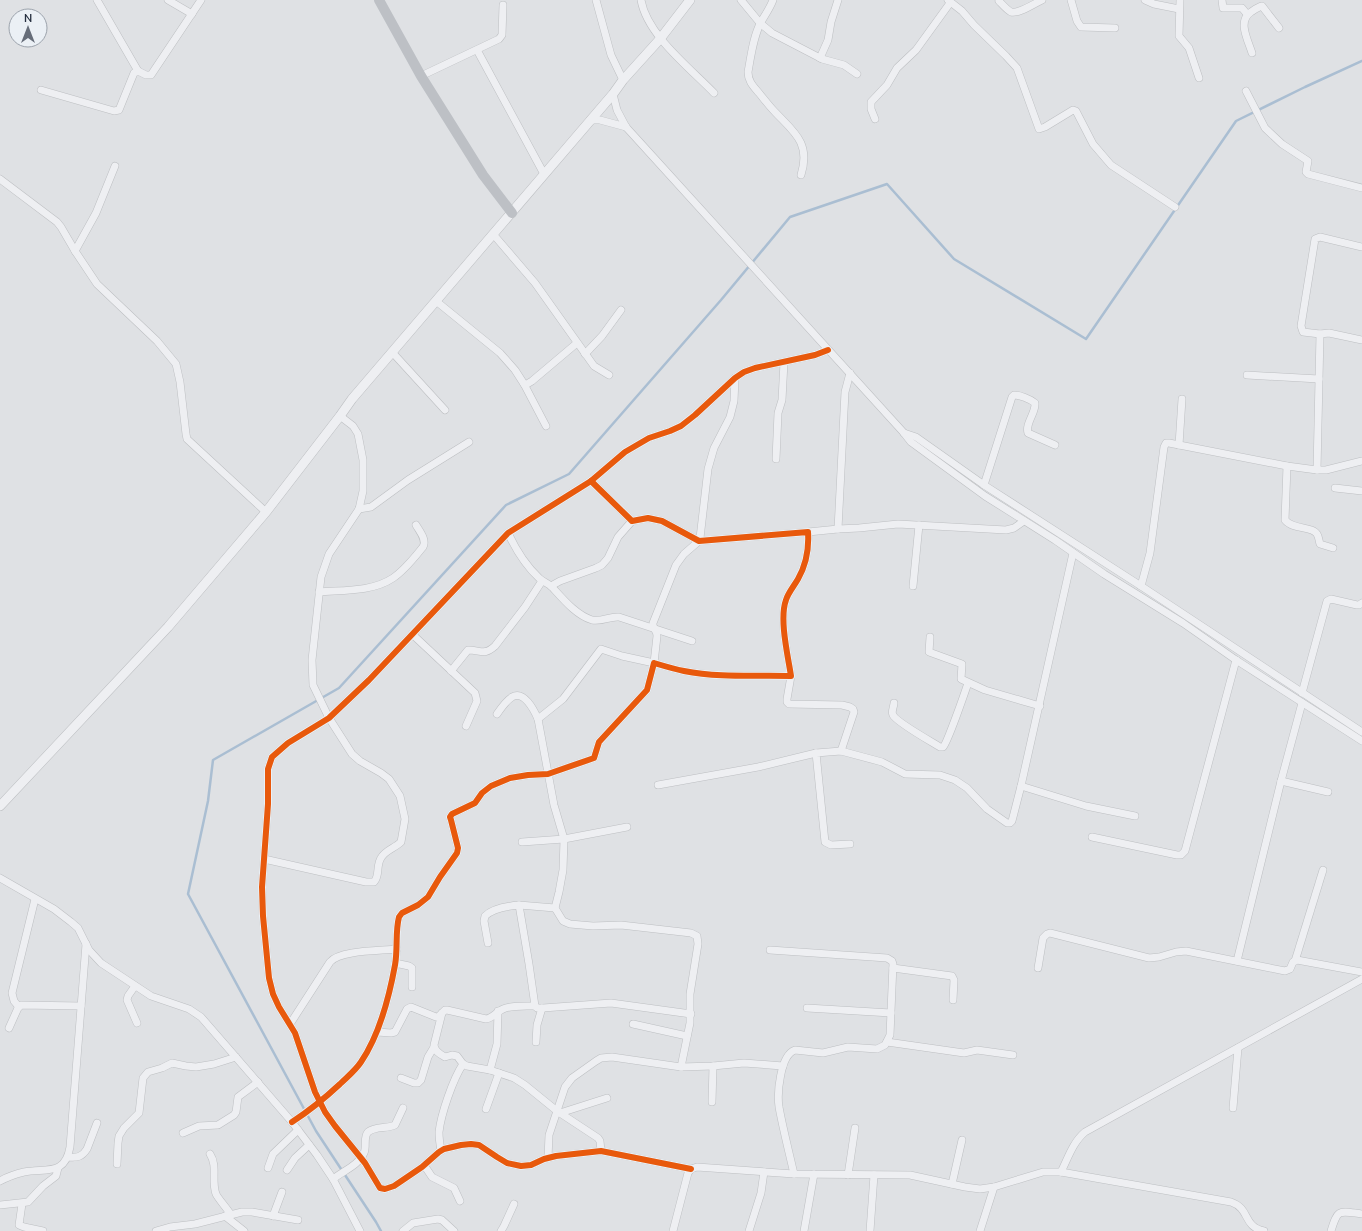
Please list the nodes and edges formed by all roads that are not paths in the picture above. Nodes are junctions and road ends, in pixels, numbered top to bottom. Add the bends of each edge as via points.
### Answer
1 (97, 0) edge
2 (168, 0) edge
3 (201, 0) edge
4 (379, 0) edge
5 (596, 0) edge
6 (641, 0) edge
7 (690, 0) edge
8 (741, 0) edge
9 (773, 0) edge
10 (838, 0) edge
11 (1042, 0) edge
12 (1071, 0) edge
13 (1145, 0) edge
14 (1180, 0) edge
15 (1222, 0) edge
16 (949, 1) edge
17 (999, 1) edge
18 (503, 5) dead end
19 (1179, 9) junction
20 (192, 14) junction
21 (1247, 14) junction
22 (760, 23) junction
23 (1115, 28) dead end
24 (1279, 28) dead end
25 (660, 39) junction
26 (477, 50) junction
27 (1252, 53) dead end
28 (820, 58) junction
29 (138, 71) junction
30 (857, 74) dead end
31 (421, 76) junction
32 (1199, 78) dead end
33 (623, 80) junction
34 (41, 90) dead end
35 (1246, 92) dead end
36 (714, 93) dead end
37 (613, 94) junction
38 (876, 119) dead end
39 (590, 120) junction
40 (626, 127) junction
41 (114, 166) dead end
42 (544, 174) junction
43 (801, 175) dead end
44 (0, 179) edge
45 (1362, 188) edge
46 (1175, 207) dead end
47 (512, 212) junction
48 (493, 234) junction
49 (1362, 247) edge
50 (75, 251) junction
51 (436, 300) junction
52 (621, 310) dead end
53 (1320, 334) junction
54 (1362, 340) edge
55 (577, 343) junction
56 (828, 350) junction
57 (392, 352) junction
58 (585, 354) junction
59 (784, 362) junction
60 (850, 373) junction
61 (609, 375) dead end
62 (1247, 375) dead end
63 (735, 378) junction
64 (1319, 379) junction
65 (524, 384) junction
66 (1182, 399) dead end
67 (446, 410) dead end
68 (340, 416) junction
69 (546, 426) dead end
70 (904, 433) junction
71 (469, 442) dead end
72 (1055, 445) dead end
73 (1179, 445) junction
74 (776, 460) dead end
75 (1362, 461) edge
76 (1287, 466) junction
77 (1316, 470) junction
78 (592, 481) junction
79 (984, 485) junction
80 (1335, 488) dead end
81 (1362, 491) edge
82 (359, 509) junction
83 (266, 512) junction
84 (632, 521) junction
85 (1024, 521) junction
86 (416, 525) dead end
87 (919, 525) junction
88 (838, 529) junction
89 (808, 532) junction
90 (508, 533) junction
91 (699, 541) junction
92 (1333, 548) dead end
93 (1073, 553) junction
94 (542, 581) junction
95 (551, 586) junction
96 (913, 586) dead end
97 (1141, 586) junction
98 (319, 592) junction
99 (1362, 603) edge
100 (654, 628) junction
101 (412, 634) junction
102 (930, 636) dead end
103 (692, 641) dead end
104 (1236, 660) junction
105 (654, 663) junction
106 (451, 671) junction
107 (791, 676) junction
108 (968, 683) junction
109 (1302, 693) junction
110 (894, 703) dead end
111 (1302, 703) junction
112 (1040, 706) junction
113 (497, 714) dead end
114 (327, 715) junction
115 (538, 719) junction
116 (466, 726) dead end
117 (1362, 732) edge
118 (1362, 741) edge
119 (841, 751) junction
120 (816, 754) junction
121 (548, 774) junction
122 (1281, 781) junction
123 (658, 785) dead end
124 (1021, 786) junction
125 (1328, 792) dead end
126 (0, 806) edge
127 (1135, 816) dead end
128 (627, 827) dead end
129 (1092, 837) dead end
130 (564, 839) junction
131 (522, 842) dead end
132 (850, 844) dead end
133 (264, 859) junction
134 (1323, 870) dead end
135 (0, 878) edge
136 (35, 899) junction
137 (519, 905) junction
138 (555, 908) junction
139 (488, 943) dead end
140 (86, 944) junction
141 (397, 949) junction
142 (770, 950) dead end
143 (1237, 961) junction
144 (1294, 961) junction
145 (395, 963) junction
146 (893, 968) junction
147 (1038, 968) dead end
148 (1362, 972) edge
149 (1362, 979) edge
150 (135, 986) junction
151 (412, 987) dead end
152 (953, 1000) dead end
153 (81, 1006) junction
154 (19, 1007) junction
155 (538, 1007) junction
156 (807, 1008) dead end
157 (498, 1012) junction
158 (442, 1013) junction
159 (891, 1013) junction
160 (690, 1014) junction
161 (137, 1022) dead end
162 (290, 1024) junction
163 (633, 1024) dead end
164 (9, 1028) dead end
165 (377, 1032) junction
166 (687, 1036) junction
167 (536, 1042) dead end
168 (887, 1042) junction
169 (434, 1048) junction
170 (1238, 1048) junction
171 (1013, 1055) dead end
172 (236, 1057) junction
173 (463, 1064) junction
174 (713, 1066) junction
175 (783, 1066) junction
176 (680, 1067) junction
177 (490, 1070) junction
178 (499, 1073) junction
179 (401, 1078) dead end
180 (258, 1082) junction
181 (608, 1098) dead end
182 (712, 1102) dead end
183 (317, 1104) junction
184 (403, 1108) dead end
185 (1233, 1108) dead end
186 (486, 1109) dead end
187 (559, 1112) junction
188 (294, 1121) junction
189 (97, 1123) dead end
190 (855, 1128) dead end
191 (298, 1130) junction
192 (184, 1134) dead end
193 (962, 1140) dead end
194 (309, 1145) junction
195 (440, 1151) junction
196 (601, 1151) junction
197 (210, 1154) dead end
198 (68, 1157) junction
199 (548, 1158) junction
200 (358, 1161) junction
201 (117, 1164) dead end
202 (424, 1166) junction
203 (58, 1168) junction
204 (268, 1168) dead end
205 (691, 1169) junction
206 (287, 1170) dead end
207 (764, 1172) junction
208 (1061, 1172) junction
209 (794, 1174) junction
210 (814, 1174) junction
211 (848, 1175) junction
212 (874, 1176) junction
213 (333, 1179) junction
214 (0, 1181) edge
215 (952, 1184) junction
216 (994, 1187) junction
217 (282, 1192) dead end
218 (460, 1201) dead end
219 (22, 1204) junction
220 (514, 1204) dead end
221 (0, 1205) edge
222 (1362, 1214) edge
223 (228, 1215) junction
224 (273, 1216) junction
225 (298, 1220) dead end
226 (43, 1231) edge
227 (156, 1231) edge
228 (244, 1231) edge
229 (360, 1231) edge
230 (403, 1231) edge
231 (454, 1231) edge
232 (501, 1231) edge
233 (673, 1231) edge
234 (749, 1231) edge
235 (804, 1231) edge
236 (870, 1231) edge
237 (980, 1231) edge
238 (1264, 1231) edge
239 (1331, 1231) edge

1 - 29 street
2 - 20 street
3 - 20 street
4 - 31 main road
5 - 33 street via 611,55
6 - 25 street via 644,14
7 - 25 street
8 - 22 street
9 - 22 street
10 - 28 street via 830,22 828,40
11 - 17 street via 1013,12
12 - 23 street via 1081,27
13 - 19 street
14 - 19 street
15 - 21 street via 1224,8 1242,8
16 - 38 street via 916,50 897,68 885,87 871,102
16 - 46 street via 962,11 1017,68 1040,128 1076,110 1093,144 1111,165
18 - 26 street via 502,35
19 - 32 street via 1179,36 1189,48
20 - 29 street via 151,75
21 - 24 street via 1262,6
21 - 27 street via 1244,27
22 - 28 street via 772,33
22 - 43 street via 748,77 751,84 800,140 804,157
25 - 33 street
25 - 36 street
26 - 31 street
26 - 42 street
28 - 30 street via 844,65
29 - 34 street via 134,73 117,111
31 - 47 main road via 483,175
33 - 37 street
35 - 45 street via 1265,128 1282,144 1308,161 1308,174
37 - 39 street
37 - 40 street via 617,110
39 - 40 street
39 - 42 street
40 - 56 street
41 - 50 street via 96,213
42 - 47 street
44 - 50 street via 57,222
47 - 48 street
48 - 51 street
48 - 55 street via 535,283
49 - 53 street via 1315,239 1301,326 1303,332
50 - 83 street via 97,284 157,341 176,364 187,439
51 - 57 street
51 - 65 street via 500,353
52 - 58 street
53 - 54 street via 1329,333
53 - 64 street
55 - 58 street
55 - 65 street via 532,381
56 - 59 street
56 - 60 street
57 - 67 street
57 - 68 street
58 - 61 street via 594,366
59 - 63 street via 749,370
59 - 74 street
60 - 70 street
60 - 88 street via 845,392
62 - 64 street
63 - 78 street via 685,424 649,438 625,452
63 - 91 street via 730,417 709,464
64 - 77 street
65 - 69 street
66 - 73 street
68 - 82 street via 353,426 358,434 363,460 363,490
68 - 83 street
70 - 79 street via 916,437
70 - 85 street via 908,440 923,452
71 - 82 street via 408,480 371,507
72 - 79 street via 1028,433 1035,403 1014,395
73 - 76 street
73 - 97 street via 1169,443 1164,446 1150,553
75 - 77 street
76 - 77 street
76 - 92 street via 1285,520 1290,525 1315,532 1320,544
78 - 84 street
78 - 90 street
79 - 97 street
80 - 81 street
82 - 98 street via 329,554
83 - 126 street via 168,627
84 - 91 street via 648,518 662,521
84 - 95 street via 618,537 602,565
85 - 87 street via 1010,530
85 - 93 street
86 - 98 street via 424,540 424,547 402,572 392,579 357,590
87 - 88 street via 891,524
87 - 96 street
88 - 89 street
89 - 91 street
89 - 107 street via 807,556 786,600 784,611
90 - 94 street via 526,564
90 - 101 street
91 - 100 street via 676,565 660,602 653,623
93 - 104 street
93 - 112 street
94 - 95 street
94 - 106 street via 489,652 468,650
95 - 100 street via 567,603 587,618 597,620 619,617
97 - 109 street
98 - 114 street via 312,660 313,685
99 - 109 street via 1356,605 1331,599 1327,601
100 - 103 street
100 - 105 street via 657,632
101 - 106 street
101 - 114 street via 369,680
102 - 108 street via 929,652 962,664 961,679
104 - 111 street
104 - 129 street via 1185,851 1181,856
105 - 107 street via 686,671 721,675
105 - 115 street via 601,649 562,699
105 - 121 street via 646,690 599,742 594,758
106 - 116 street via 475,693 477,701
107 - 119 street via 786,699 789,704 842,705 854,709
108 - 110 street via 942,747 894,717
108 - 112 street
109 - 117 street
111 - 118 street
111 - 122 street
112 - 124 street
113 - 115 street via 510,698 521,696 533,708
114 - 133 street via 272,757 268,769
114 - 133 street via 352,754 381,773 398,792 405,816 401,842 381,857 374,882
115 - 121 street
119 - 120 street
119 - 124 street via 882,762 905,774 940,775 955,780 1007,823 1012,821
120 - 123 street
120 - 132 street via 825,842
121 - 130 street
121 - 141 street via 510,778 491,786 475,803 450,816 458,848 428,897 399,917
122 - 125 street
122 - 143 street
124 - 127 street via 1086,806
128 - 130 street
130 - 131 street
130 - 138 street via 563,870
133 - 162 street via 262,901 269,978 276,1001
134 - 144 street
135 - 136 street
136 - 140 street via 54,909 78,928
136 - 154 street via 13,989 12,998
137 - 138 street
137 - 139 street via 499,908 485,916
137 - 155 street
138 - 160 street via 562,920 570,924 621,925 691,933 697,936
140 - 150 street via 101,963
140 - 153 street
141 - 145 street
141 - 162 street via 334,958
142 - 146 street via 887,958 892,961
143 - 144 street via 1285,971 1290,969
143 - 147 street via 1181,951 1149,958 1050,933 1043,938
144 - 148 street
145 - 151 street via 412,968
145 - 165 street
146 - 152 street via 952,976
146 - 159 street
149 - 170 street
150 - 161 street via 127,1000
150 - 172 street via 151,996 189,1009 201,1016
153 - 154 street
153 - 198 street
154 - 164 street
155 - 157 street via 510,1007
155 - 160 street via 611,1003
155 - 167 street
156 - 159 street
157 - 158 street via 486,1019 447,1010
157 - 177 street via 497,1044
158 - 165 street via 436,1017 411,1007 407,1009 395,1032
158 - 169 street
159 - 168 street via 890,1035
160 - 166 street
162 - 183 street
163 - 166 street
165 - 183 street via 356,1069
166 - 176 street
168 - 171 street via 964,1053 977,1050
168 - 175 street via 882,1048 877,1049 848,1048 823,1053 795,1050 788,1054
169 - 173 street via 445,1057 457,1056
169 - 179 street via 419,1082 414,1083
170 - 185 street
170 - 208 street via 1085,1132 1079,1137
172 - 180 street
172 - 201 street via 196,1066 171,1063 148,1072 143,1078 139,1113 119,1136
173 - 177 street
173 - 195 street via 456,1075 442,1121
174 - 175 street via 744,1063
174 - 176 street
174 - 182 street
175 - 209 street via 779,1106
176 - 187 street via 612,1057 602,1058 572,1078 565,1087
177 - 178 street
178 - 186 street
178 - 187 street via 520,1081
180 - 188 street
180 - 192 street via 238,1097 234,1115 218,1125 199,1126
181 - 187 street
183 - 188 street
183 - 200 street
184 - 200 street via 395,1125 374,1129 368,1133 365,1151
187 - 196 street via 598,1138
187 - 199 street via 549,1135
188 - 191 street
189 - 198 street via 85,1153 76,1158
190 - 211 street
191 - 194 street
191 - 204 street via 273,1154
193 - 215 street
194 - 206 street
194 - 213 street
195 - 199 street via 462,1144 479,1144 507,1163 521,1166
195 - 202 street
196 - 199 street
196 - 205 street
197 - 223 street via 214,1161 216,1194
198 - 203 street
200 - 202 street via 369,1168 382,1189 394,1186
200 - 213 street
202 - 218 street via 432,1177 454,1188
203 - 214 street via 24,1172
203 - 219 street via 56,1176 30,1201
205 - 207 street via 696,1167
205 - 233 street
207 - 209 street
207 - 234 street via 761,1193
208 - 216 street via 1042,1172
208 - 238 street via 1231,1202 1243,1209 1252,1226
209 - 210 street
210 - 211 street
210 - 235 street
211 - 212 street
212 - 215 street via 910,1175
212 - 236 street
213 - 229 street
215 - 216 street via 975,1189
216 - 237 street
217 - 224 street
219 - 221 street
219 - 226 street via 19,1225
220 - 232 street
222 - 239 street via 1340,1212 1335,1217
223 - 224 street via 252,1212
223 - 227 street
223 - 228 street
224 - 225 street
230 - 231 street via 413,1223 438,1219

